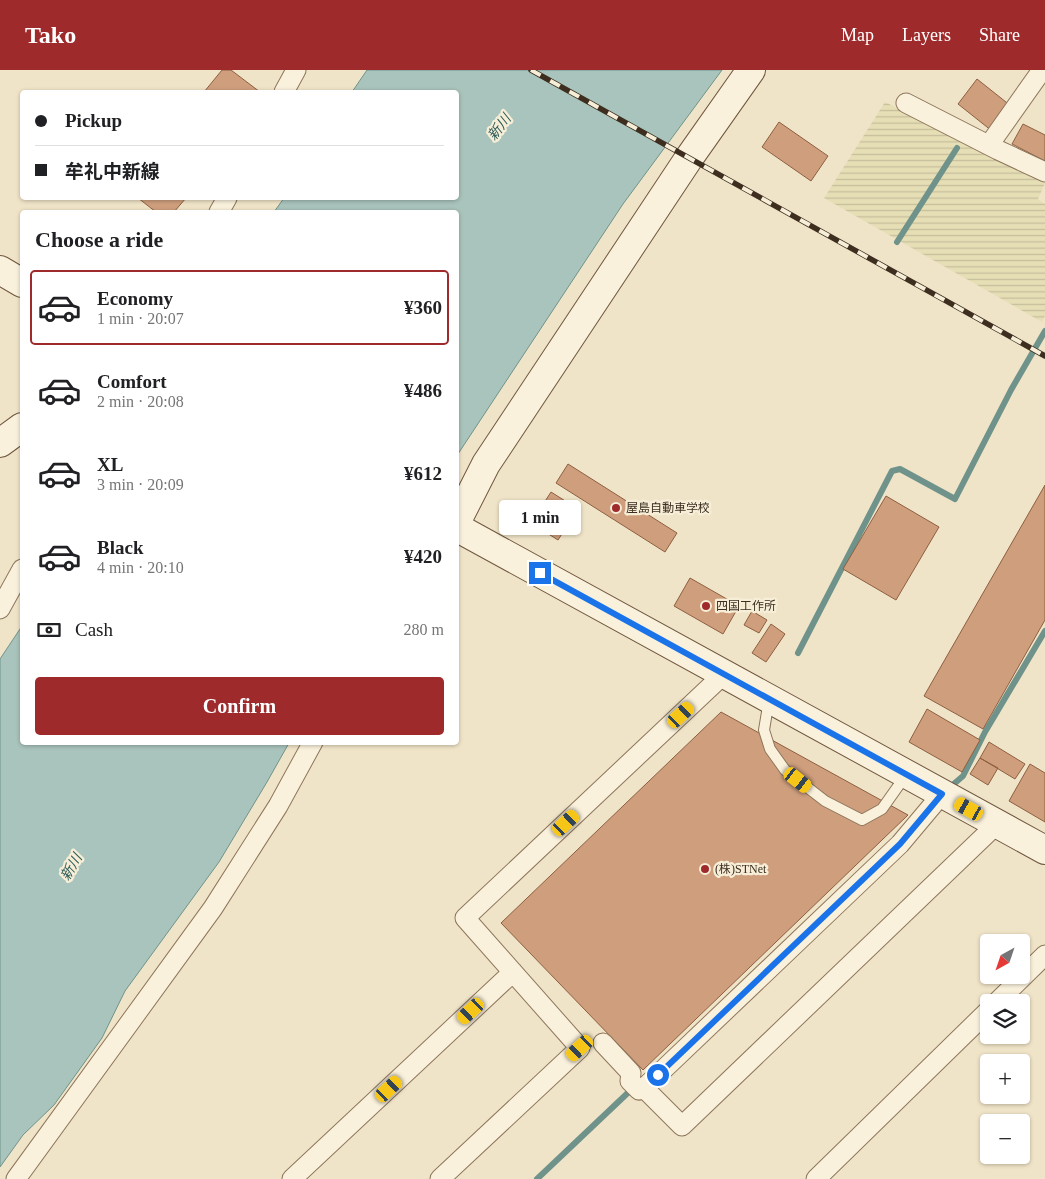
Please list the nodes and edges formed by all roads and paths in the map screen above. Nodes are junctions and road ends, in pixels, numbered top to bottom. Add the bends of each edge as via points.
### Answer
1 (296, 70) edge
2 (751, 70) edge
3 (1042, 70) edge
4 (285, 90) edge
5 (906, 103) dead end
6 (989, 145) junction
7 (1045, 172) edge
8 (0, 270) edge
9 (20, 282) edge
10 (20, 428) edge
11 (0, 443) edge
12 (459, 519) edge
13 (459, 527) edge
14 (20, 573) edge
15 (0, 610) edge
16 (724, 674) junction
17 (769, 699) junction
18 (312, 745) edge
19 (906, 774) junction
20 (942, 794) junction
21 (997, 824) junction
22 (1045, 850) edge
23 (1045, 955) edge
24 (513, 972) junction
25 (1005, 994) edge
26 (980, 1019) edge
27 (603, 1043) dead end
28 (644, 1088) junction
29 (16, 1179) edge
30 (292, 1179) edge
31 (440, 1179) edge
32 (816, 1179) edge

1 - 4 street
2 - 12 main road via 486,464
3 - 6 street
5 - 6 street
6 - 7 street
8 - 9 main road
10 - 11 main road
13 - 16 main road
14 - 15 street
16 - 17 main road
16 - 24 street via 465,918
17 - 19 main road
17 - 19 lane via 764,730 770,749 785,770 824,801 862,820 882,809
18 - 29 street via 213,908
19 - 20 main road
20 - 21 main road
20 - 28 street via 900,844
21 - 22 main road
21 - 28 street via 682,1126
23 - 25 street
24 - 30 street
24 - 31 street via 580,1048
26 - 32 street
27 - 28 street via 631,1073 630,1081 639,1090

